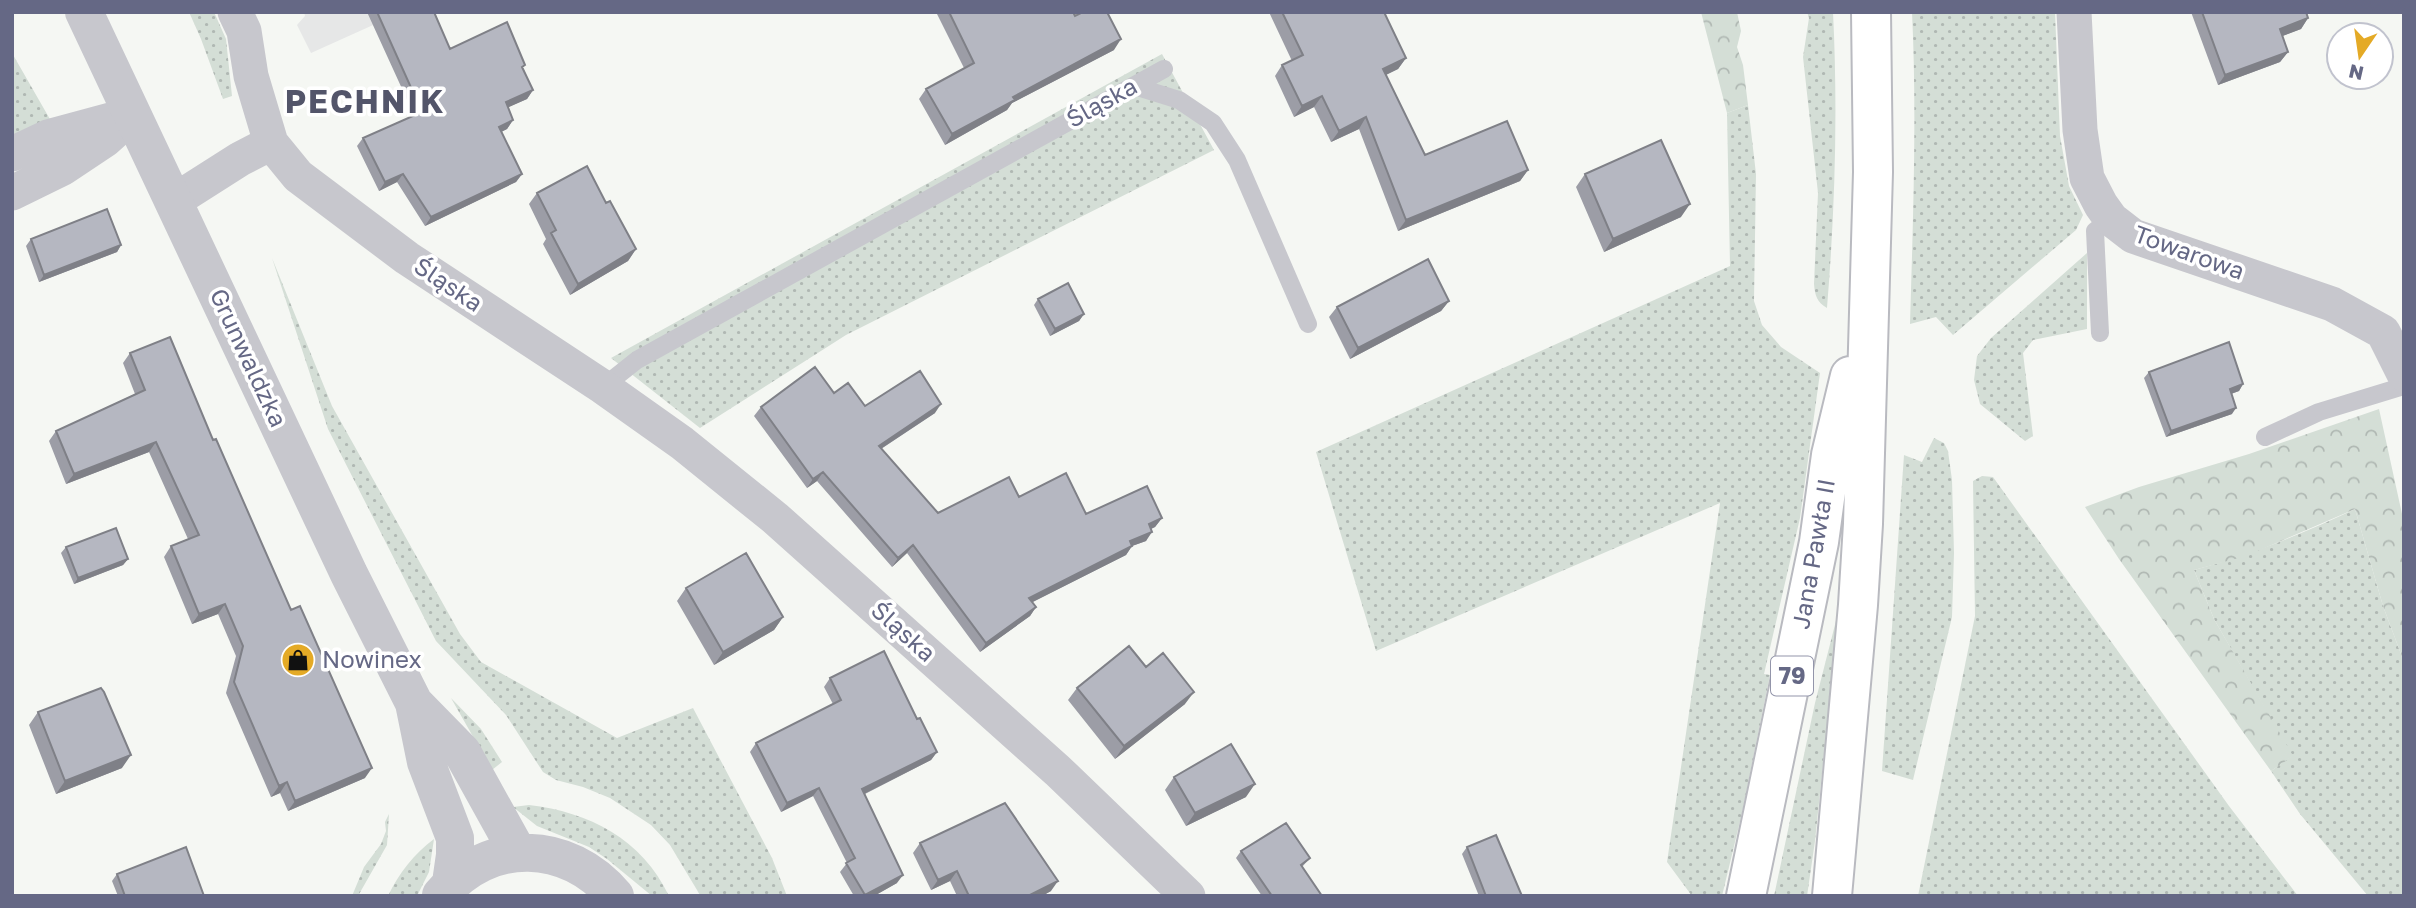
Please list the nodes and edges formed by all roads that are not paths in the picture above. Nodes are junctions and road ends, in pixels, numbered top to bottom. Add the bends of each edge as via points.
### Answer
1 (84, 12) edge
2 (236, 12) edge
3 (1871, 12) edge
4 (2074, 12) edge
5 (1164, 69) dead end
6 (1134, 86) junction
7 (132, 115) junction
8 (271, 143) junction
9 (12, 154) edge
10 (12, 193) edge
11 (174, 201) junction
12 (2112, 219) junction
13 (1868, 296) junction
14 (1308, 324) dead end
15 (2100, 333) dead end
16 (2404, 374) edge
17 (2404, 386) edge
18 (603, 387) junction
19 (2265, 437) dead end
20 (414, 703) junction
21 (518, 853) junction
22 (446, 890) edge
23 (615, 896) edge
24 (1188, 896) edge
25 (1746, 896) edge
26 (1832, 896) edge

1 - 7 street, Grunwaldzka
2 - 8 street
3 - 13 main road, Jana Pawła II / 79 via 1873,172
4 - 12 street, Towarowa via 2087,178
5 - 6 lane, Śląska
6 - 14 lane via 1179,100 1213,123 1237,160
6 - 18 lane, Śląska via 637,360
7 - 9 street via 48,137
7 - 10 street via 64,168
7 - 11 street, Grunwaldzka
8 - 11 street
8 - 18 street, Śląska via 298,176 407,258
11 - 20 street, Grunwaldzka
12 - 15 lane via 2095,231
12 - 16 street, Towarowa via 2133,236 2332,304 2383,332
13 - 25 main road, Jana Pawła II / 79 via 1831,455 1819,542
13 - 26 main road, Jana Pawła II / 79 via 1859,591
17 - 19 lane via 2319,412
18 - 24 street, Śląska via 775,518 1058,771
20 - 21 street, Grunwaldzka via 462,752
20 - 22 street, Grunwaldzka via 425,762 455,838
21 - 22 street via 473,867
21 - 23 street via 539,853 575,863 592,872

